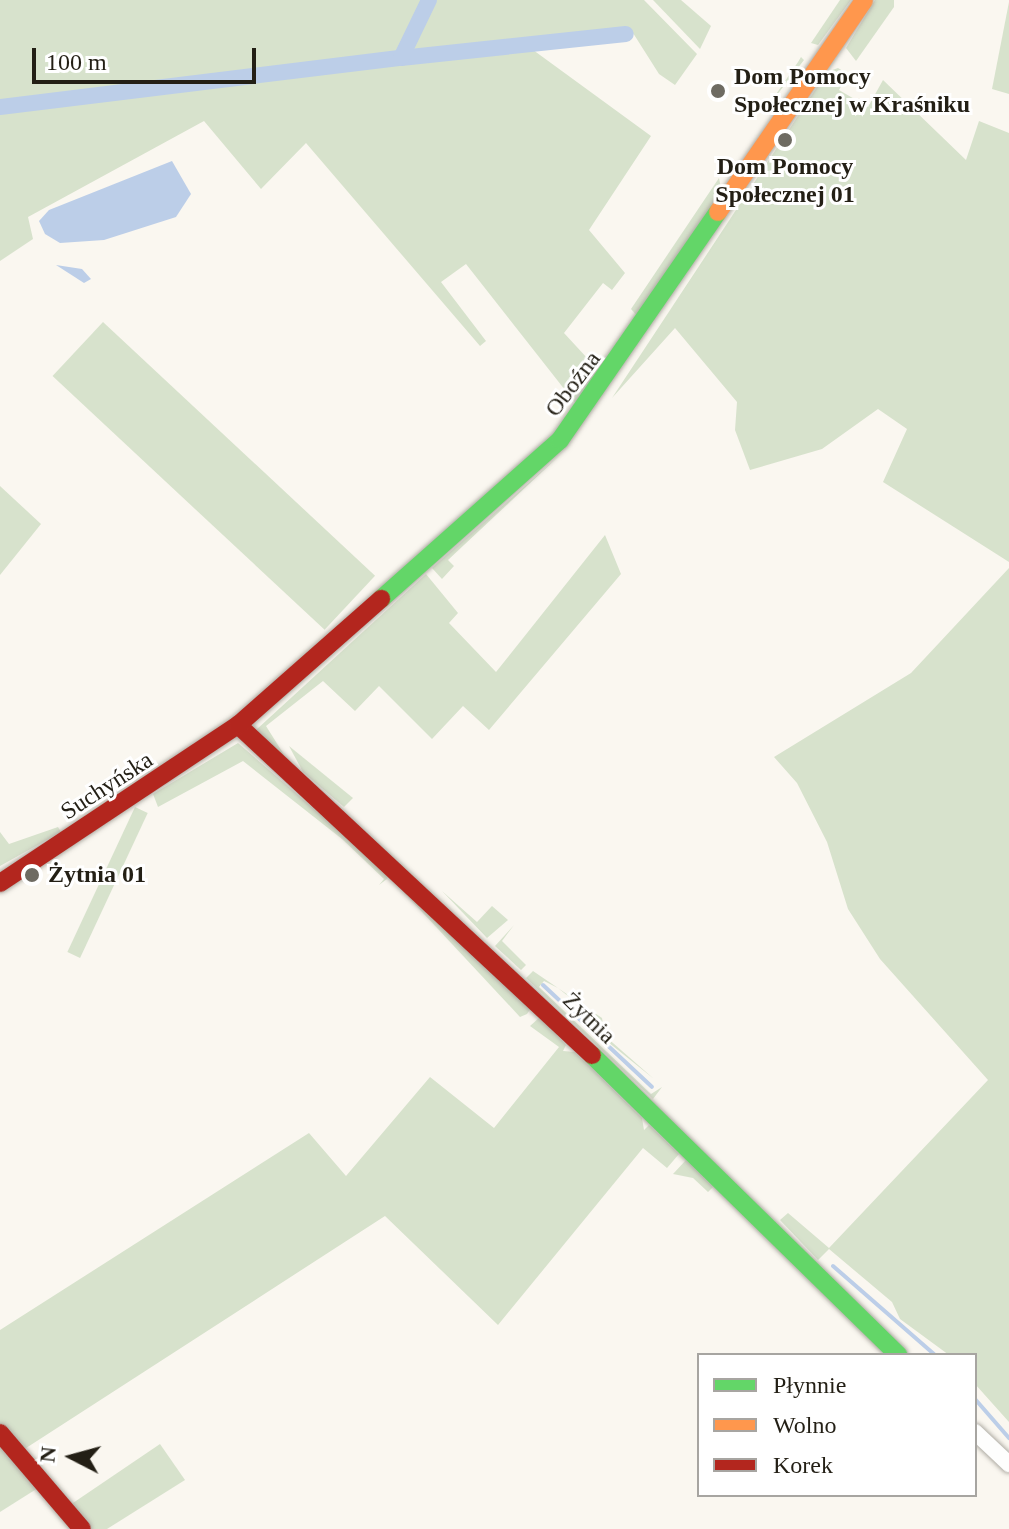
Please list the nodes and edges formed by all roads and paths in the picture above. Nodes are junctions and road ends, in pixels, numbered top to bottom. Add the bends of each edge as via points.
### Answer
1 (864, 0) edge
2 (238, 725) junction
3 (0, 883) edge
4 (896, 1353) edge
5 (0, 1433) edge
6 (977, 1434) edge
7 (1009, 1464) edge
8 (82, 1529) edge

1 - 2 street, Oboźna via 581,417
2 - 3 street, Suchyńska
2 - 4 street, Żytnia via 484,949
5 - 8 street
6 - 7 street

